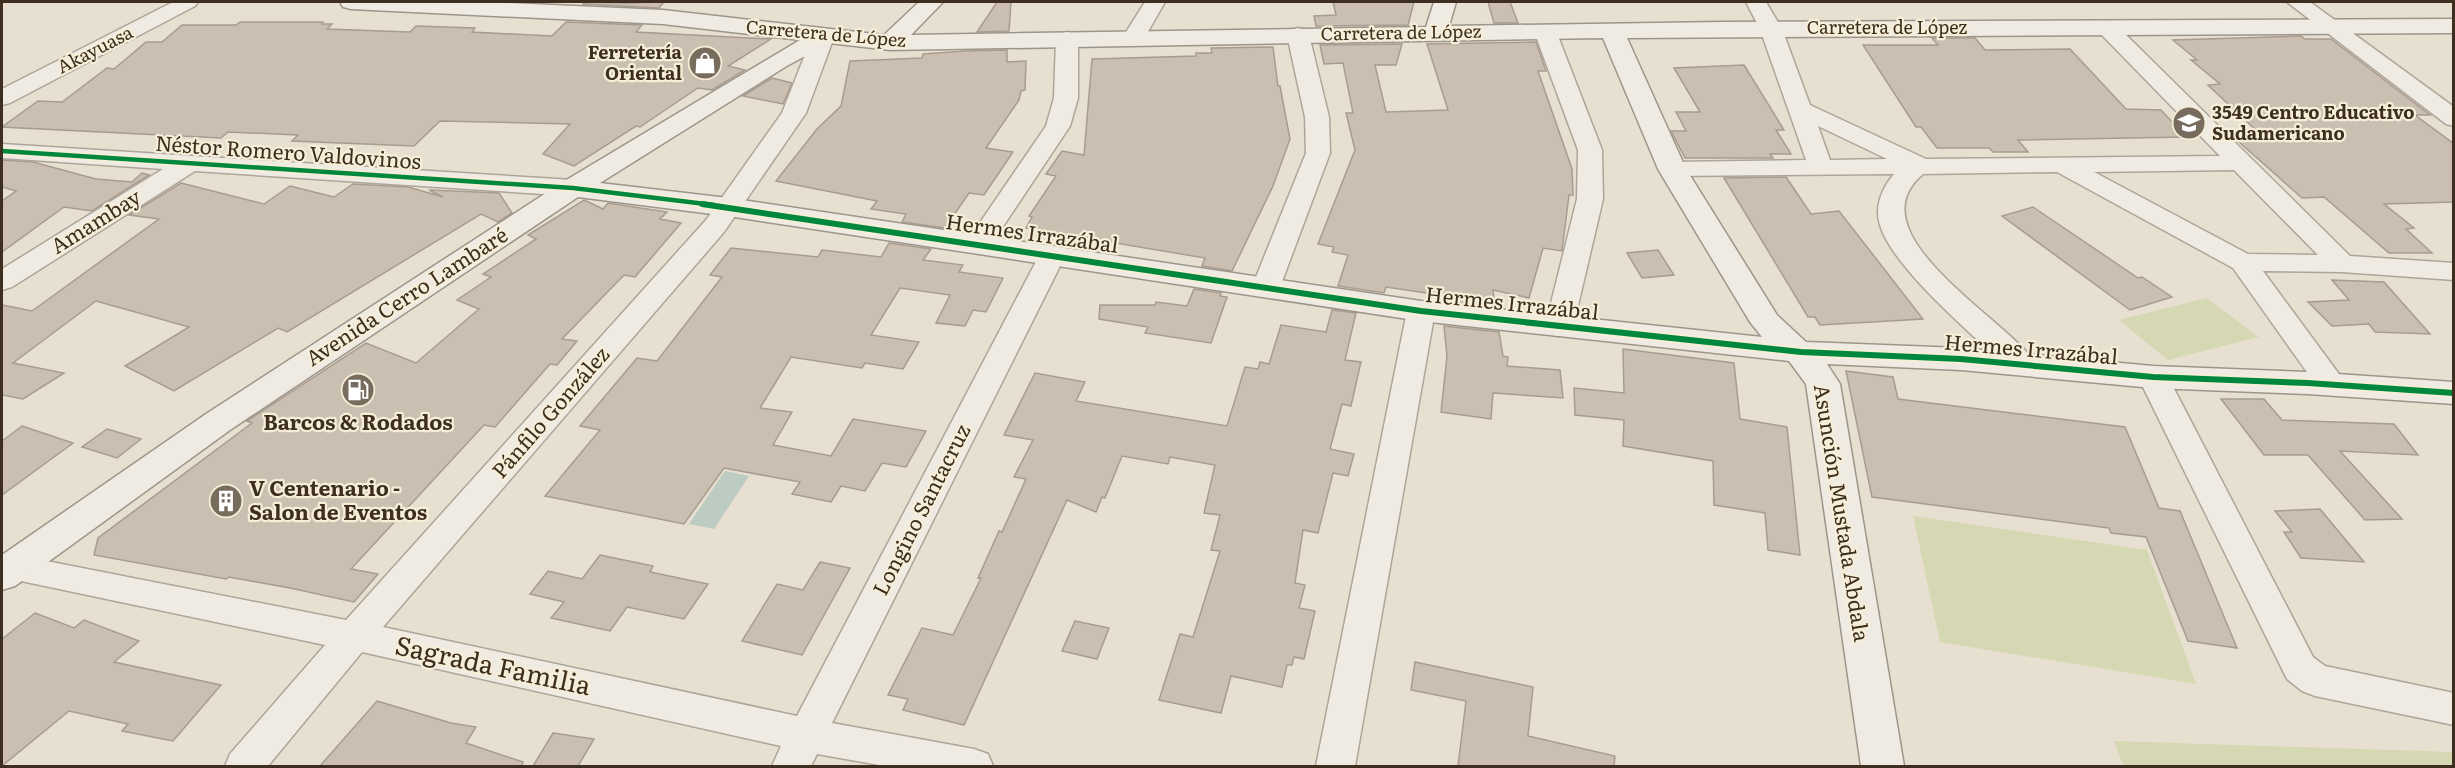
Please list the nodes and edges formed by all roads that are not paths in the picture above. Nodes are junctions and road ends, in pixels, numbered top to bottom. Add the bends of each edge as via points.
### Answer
1 (188, 2) edge
2 (351, 2) edge
3 (389, 2) edge
4 (684, 2) edge
5 (932, 2) edge
6 (1155, 2) edge
7 (1444, 2) edge
8 (1756, 2) edge
9 (2297, 2) edge
10 (663, 17) junction
11 (2326, 24) junction
12 (2454, 26) edge
13 (2106, 28) junction
14 (1771, 29) junction
15 (1612, 31) junction
16 (1437, 32) junction
17 (1545, 32) junction
18 (1298, 35) junction
19 (1134, 37) junction
20 (823, 38) junction
21 (1067, 39) junction
22 (890, 43) junction
23 (2, 98) edge
24 (1798, 108) junction
25 (2454, 119) edge
26 (2, 151) edge
27 (190, 163) junction
28 (2241, 163) junction
29 (2060, 164) junction
30 (1919, 165) junction
31 (1821, 168) junction
32 (1672, 169) junction
33 (573, 188) junction
34 (728, 207) junction
35 (979, 243) junction
36 (1053, 254) junction
37 (2243, 262) junction
38 (2342, 264) junction
39 (2454, 272) edge
40 (2, 281) edge
41 (1266, 287) junction
42 (1421, 311) junction
43 (1559, 327) junction
44 (1801, 352) junction
45 (2022, 365) junction
46 (2153, 377) junction
47 (2332, 385) junction
48 (2454, 393) edge
49 (6, 571) edge
50 (354, 636) junction
51 (2454, 709) edge
52 (807, 735) junction
53 (244, 766) edge
54 (791, 766) edge
55 (974, 766) edge
56 (1335, 766) edge
57 (1882, 766) edge

1 - 23 street, Akayuasa
2 - 3 street, Carretera de López
3 - 10 street, Carretera de López
4 - 10 street
5 - 22 street
6 - 19 street
7 - 16 street
8 - 14 street
9 - 11 street
10 - 20 street, Carretera de López
11 - 12 street, Carretera de López
11 - 13 street, Carretera de López
11 - 25 street
13 - 14 street, Carretera de López
13 - 28 street
14 - 15 street, Carretera de López
14 - 24 street
15 - 17 street, Carretera de López
15 - 32 street, Asunción Mustada Abdala
16 - 17 street, Carretera de López
16 - 18 street, Carretera de López
17 - 43 street via 1590,150 1590,199
18 - 19 street, Carretera de López
18 - 41 street via 1317,117 1318,153
19 - 21 street, Carretera de López
20 - 22 street, Carretera de López
20 - 33 street, Avenida Cerro Lambaré via 776,62
20 - 34 street, Pánfilo González via 794,113
21 - 22 street, Carretera de López
21 - 35 street via 1066,98 1058,126
24 - 30 street
24 - 31 street
26 - 27 street, Néstor Romero Valdovinos
27 - 33 street, Néstor Romero Valdovinos
27 - 40 street, Amambay
28 - 29 street
28 - 38 street
29 - 30 street
29 - 37 street
30 - 31 street
30 - 45 street via 1901,178 1892,197 1892,225 1927,271
31 - 32 street
32 - 44 street, Asunción Mustada Abdala via 1766,322
33 - 34 street, Hermes Irrazábal
33 - 49 street, Avenida Cerro Lambaré via 218,422
34 - 35 street, Hermes Irrazábal
34 - 50 street, Pánfilo González via 668,281
35 - 36 street, Hermes Irrazábal
36 - 41 street, Hermes Irrazábal
36 - 52 street, Longino Santacruz
37 - 38 street
37 - 47 street
38 - 39 street
41 - 42 street, Hermes Irrazábal
42 - 43 street, Hermes Irrazábal
42 - 56 street
43 - 44 street, Hermes Irrazábal
44 - 45 street, Hermes Irrazábal
44 - 57 street, Asunción Mustada Abdala via 1823,384
45 - 46 street, Hermes Irrazábal
46 - 47 street, Hermes Irrazábal
46 - 51 street via 2306,675
47 - 48 street, Hermes Irrazábal
49 - 50 street, Sagrada Familia
50 - 52 street, Sagrada Familia
50 - 53 street, Pánfilo González
52 - 54 street, Longino Santacruz
52 - 55 street, Sagrada Familia

